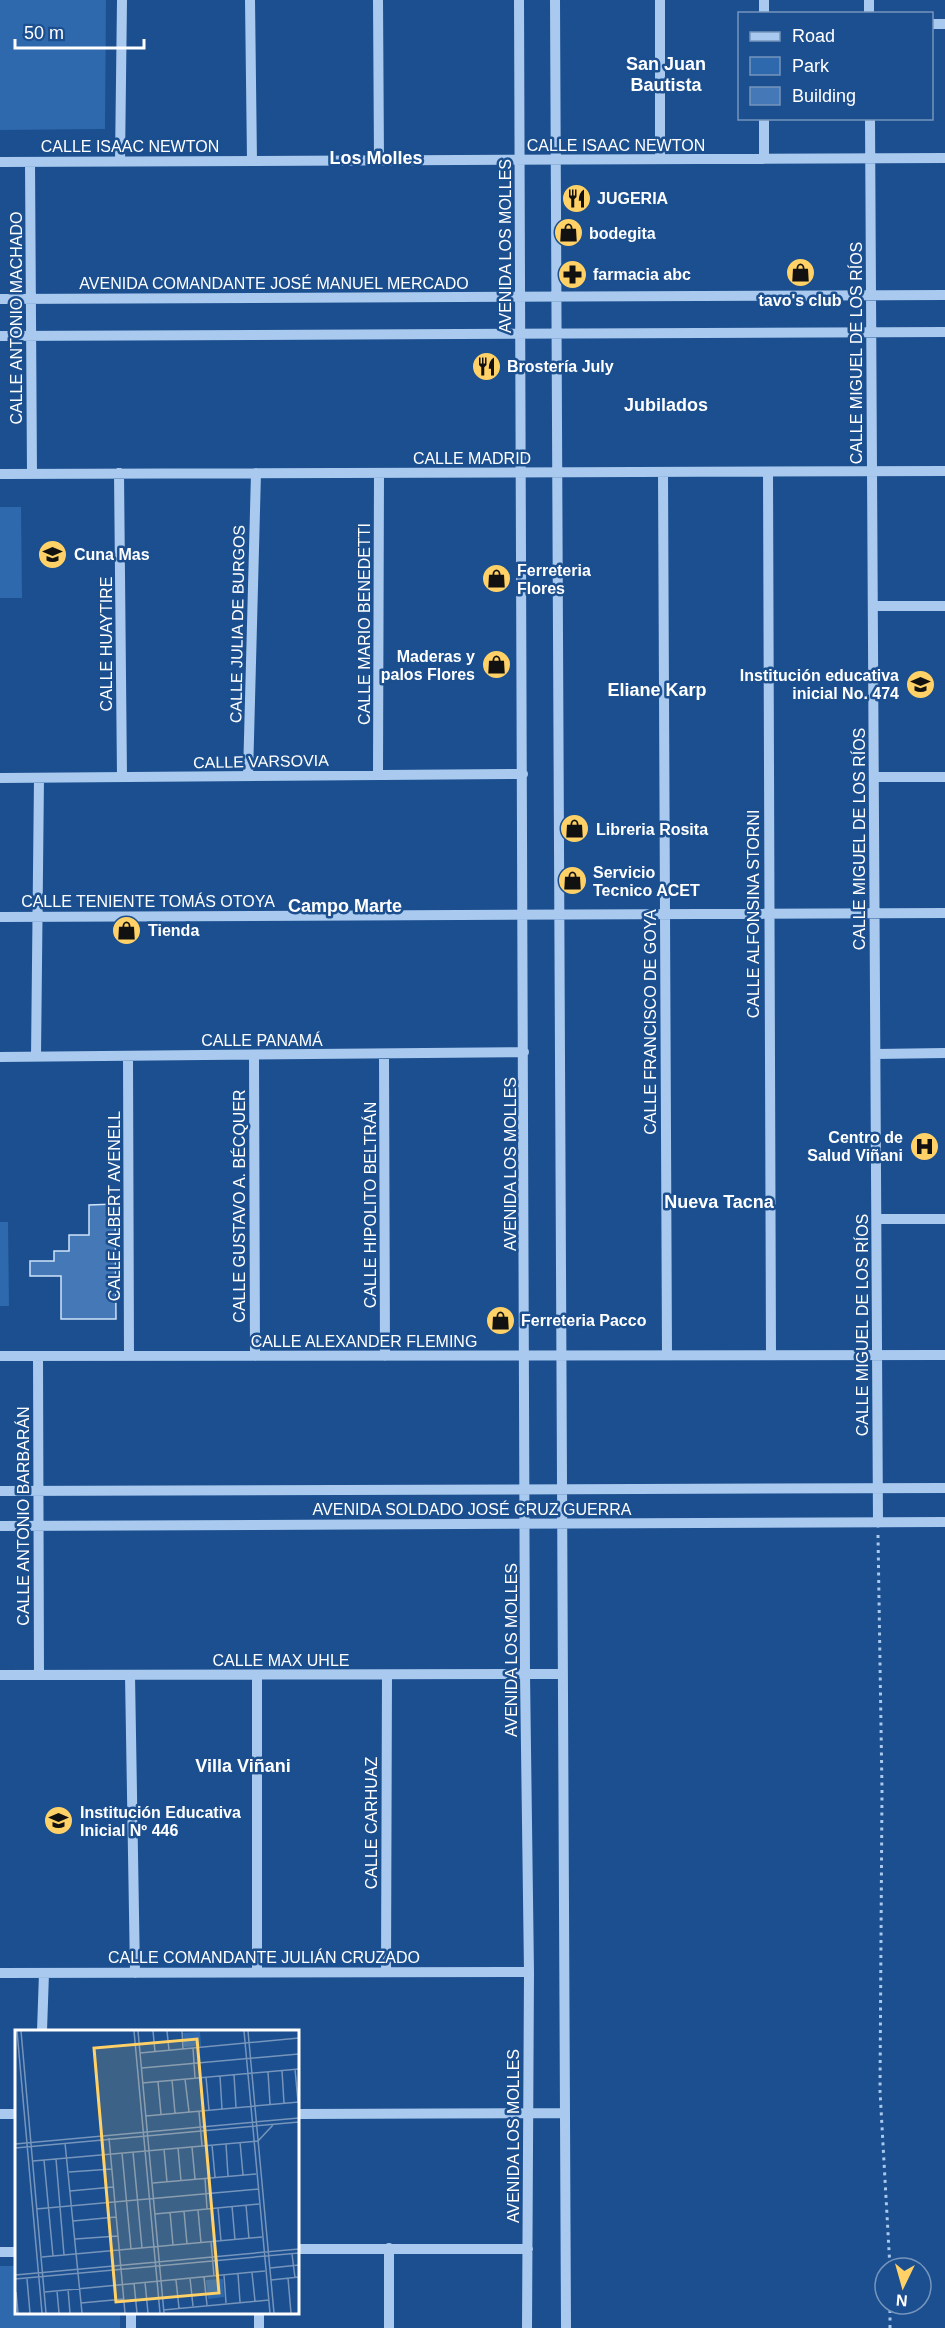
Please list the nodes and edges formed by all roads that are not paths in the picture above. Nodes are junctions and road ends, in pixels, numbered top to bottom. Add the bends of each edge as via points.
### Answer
1 (122, 0) edge
2 (250, 0) edge
3 (378, 0) edge
4 (519, 0) edge
5 (555, 0) edge
6 (660, 0) edge
7 (764, 120) edge
8 (870, 120) edge
9 (870, 158) junction
10 (945, 158) edge
11 (660, 159) junction
12 (764, 159) junction
13 (379, 160) junction
14 (520, 160) junction
15 (555, 160) junction
16 (252, 161) junction
17 (0, 162) edge
18 (30, 162) junction
19 (120, 162) junction
20 (945, 295) edge
21 (871, 296) junction
22 (520, 297) junction
23 (556, 297) junction
24 (31, 298) junction
25 (0, 299) edge
26 (945, 332) edge
27 (871, 333) junction
28 (521, 334) junction
29 (556, 334) junction
30 (0, 336) edge
31 (32, 336) junction
32 (872, 471) junction
33 (945, 471) edge
34 (521, 472) junction
35 (557, 472) junction
36 (663, 472) junction
37 (768, 472) junction
38 (119, 473) junction
39 (256, 473) junction
40 (379, 473) junction
41 (0, 474) edge
42 (32, 474) junction
43 (873, 606) junction
44 (945, 606) edge
45 (523, 774) junction
46 (378, 775) junction
47 (248, 776) junction
48 (122, 777) junction
49 (874, 777) junction
50 (945, 777) edge
51 (0, 778) edge
52 (39, 778) junction
53 (875, 913) junction
54 (945, 913) edge
55 (523, 914) junction
56 (559, 914) junction
57 (664, 914) junction
58 (768, 914) junction
59 (0, 917) edge
60 (36, 917) junction
61 (524, 1052) junction
62 (945, 1053) edge
63 (876, 1054) junction
64 (254, 1055) junction
65 (384, 1055) junction
66 (129, 1056) junction
67 (0, 1057) edge
68 (36, 1057) junction
69 (877, 1219) junction
70 (945, 1219) edge
71 (525, 1355) junction
72 (667, 1355) junction
73 (771, 1355) junction
74 (877, 1355) junction
75 (945, 1355) edge
76 (0, 1356) edge
77 (38, 1356) junction
78 (129, 1356) junction
79 (255, 1356) junction
80 (385, 1356) junction
81 (561, 1356) junction
82 (878, 1488) junction
83 (945, 1488) edge
84 (526, 1489) junction
85 (562, 1489) junction
86 (0, 1491) edge
87 (38, 1491) junction
88 (945, 1522) edge
89 (878, 1523) junction
90 (525, 1524) junction
91 (562, 1524) junction
92 (0, 1526) edge
93 (38, 1526) junction
94 (525, 1674) junction
95 (562, 1674) junction
96 (39, 1675) junction
97 (130, 1675) junction
98 (257, 1675) junction
99 (387, 1675) junction
100 (0, 1676) edge
101 (257, 1972) junction
102 (386, 1972) junction
103 (529, 1972) junction
104 (0, 1973) edge
105 (44, 1973) junction
106 (135, 1973) junction
107 (42, 2030) edge
108 (529, 2113) junction
109 (564, 2113) junction
110 (298, 2114) edge
111 (389, 2248) junction
112 (298, 2249) edge
113 (528, 2249) junction
114 (389, 2328) edge
115 (527, 2328) edge
116 (566, 2328) edge

1 - 19 street
2 - 16 street
3 - 13 street
4 - 14 street, AVENIDA LOS MOLLES
5 - 15 street
6 - 11 street
7 - 12 street
8 - 9 street, CALLE MIGUEL DE LOS RÍOS
9 - 10 street, CALLE ISAAC NEWTON
9 - 12 street, CALLE ISAAC NEWTON
9 - 21 street, CALLE MIGUEL DE LOS RÍOS
11 - 12 street, CALLE ISAAC NEWTON
11 - 15 street, CALLE ISAAC NEWTON
13 - 14 street, CALLE ISAAC NEWTON
13 - 16 street, CALLE ISAAC NEWTON
14 - 15 street, CALLE ISAAC NEWTON
14 - 22 street, AVENIDA LOS MOLLES
15 - 23 street
16 - 19 street, CALLE ISAAC NEWTON
17 - 18 street, CALLE ISAAC NEWTON
18 - 19 street, CALLE ISAAC NEWTON
18 - 24 street, CALLE ANTONIO MACHADO
20 - 21 street, AVENIDA COMANDANTE JOSÉ MANUEL MERCADO
21 - 23 street, AVENIDA COMANDANTE JOSÉ MANUEL MERCADO
21 - 27 street, CALLE MIGUEL DE LOS RÍOS
22 - 23 street, AVENIDA COMANDANTE JOSÉ MANUEL MERCADO
22 - 24 street, AVENIDA COMANDANTE JOSÉ MANUEL MERCADO
22 - 28 street, AVENIDA LOS MOLLES
23 - 29 street
24 - 25 street, AVENIDA COMANDANTE JOSÉ MANUEL MERCADO
24 - 31 street, CALLE ANTONIO MACHADO
26 - 27 street
27 - 29 street
27 - 32 street, CALLE MIGUEL DE LOS RÍOS
28 - 29 street
28 - 31 street
28 - 34 street, AVENIDA LOS MOLLES
29 - 35 street
30 - 31 street
31 - 42 street, CALLE ANTONIO MACHADO
32 - 33 street, CALLE MADRID
32 - 37 street, CALLE MADRID
32 - 43 street, CALLE MIGUEL DE LOS RÍOS
34 - 35 street, CALLE MADRID
34 - 40 street, CALLE MADRID
34 - 45 street, AVENIDA LOS MOLLES
35 - 36 street, CALLE MADRID
35 - 56 street
36 - 37 street, CALLE MADRID
36 - 57 street, CALLE FRANCISCO DE GOYA
37 - 58 street, CALLE ALFONSINA STORNI
38 - 39 street, CALLE MADRID
38 - 42 street, CALLE MADRID
38 - 48 street, CALLE HUAYTIRE
39 - 40 street, CALLE MADRID
39 - 47 street, CALLE JULIA DE BURGOS
40 - 46 street, CALLE MARIO BENEDETTI
41 - 42 street, CALLE MADRID
43 - 44 street
43 - 49 street, CALLE MIGUEL DE LOS RÍOS
45 - 46 street, CALLE VARSOVIA
45 - 55 street, AVENIDA LOS MOLLES
46 - 47 street, CALLE VARSOVIA
47 - 48 street, CALLE VARSOVIA
48 - 52 street, CALLE VARSOVIA
49 - 50 street
49 - 53 street, CALLE MIGUEL DE LOS RÍOS
51 - 52 street, CALLE VARSOVIA
52 - 60 street
53 - 54 street, CALLE TENIENTE TOMÁS OTOYA
53 - 58 street, CALLE TENIENTE TOMÁS OTOYA
53 - 63 street, CALLE MIGUEL DE LOS RÍOS
55 - 56 street, CALLE TENIENTE TOMÁS OTOYA
55 - 60 street, CALLE TENIENTE TOMÁS OTOYA
55 - 61 street, AVENIDA LOS MOLLES
56 - 57 street, CALLE TENIENTE TOMÁS OTOYA
56 - 81 street
57 - 58 street, CALLE TENIENTE TOMÁS OTOYA
57 - 72 street, CALLE FRANCISCO DE GOYA
58 - 73 street, CALLE ALFONSINA STORNI
59 - 60 street, CALLE TENIENTE TOMÁS OTOYA
60 - 68 street
61 - 65 street, CALLE PANAMÁ
61 - 71 street, AVENIDA LOS MOLLES
62 - 63 street
63 - 69 street, CALLE MIGUEL DE LOS RÍOS
64 - 65 street, CALLE PANAMÁ
64 - 66 street, CALLE PANAMÁ
64 - 79 street, CALLE GUSTAVO A. BÉCQUER
65 - 80 street, CALLE HIPOLITO BELTRÁN
66 - 68 street, CALLE PANAMÁ
66 - 78 street, CALLE ALBERT AVENELL
67 - 68 street, CALLE PANAMÁ
69 - 70 street
69 - 74 street, CALLE MIGUEL DE LOS RÍOS
71 - 80 street, CALLE ALEXANDER FLEMING
71 - 81 street, CALLE ALEXANDER FLEMING
71 - 84 street, AVENIDA LOS MOLLES
72 - 73 street, CALLE ALEXANDER FLEMING
72 - 81 street, CALLE ALEXANDER FLEMING
73 - 74 street, CALLE ALEXANDER FLEMING
74 - 75 street, CALLE ALEXANDER FLEMING
74 - 82 street, CALLE MIGUEL DE LOS RÍOS
76 - 77 street, CALLE ALEXANDER FLEMING
77 - 78 street, CALLE ALEXANDER FLEMING
77 - 87 street, CALLE ANTONIO BARBARÁN
78 - 79 street, CALLE ALEXANDER FLEMING
79 - 80 street, CALLE ALEXANDER FLEMING
81 - 85 street
82 - 83 street, AVENIDA SOLDADO JOSÉ CRUZ GUERRA
82 - 85 street, AVENIDA SOLDADO JOSÉ CRUZ GUERRA
82 - 89 street, CALLE MIGUEL DE LOS RÍOS
84 - 85 street, AVENIDA SOLDADO JOSÉ CRUZ GUERRA
84 - 87 street, AVENIDA SOLDADO JOSÉ CRUZ GUERRA
84 - 90 street, AVENIDA LOS MOLLES
85 - 91 street
86 - 87 street, AVENIDA SOLDADO JOSÉ CRUZ GUERRA
87 - 93 street, CALLE ANTONIO BARBARÁN
88 - 89 street, AVENIDA SOLDADO JOSÉ CRUZ GUERRA
89 - 91 street, AVENIDA SOLDADO JOSÉ CRUZ GUERRA
90 - 91 street, AVENIDA SOLDADO JOSÉ CRUZ GUERRA
90 - 93 street, AVENIDA SOLDADO JOSÉ CRUZ GUERRA
90 - 94 street, AVENIDA LOS MOLLES
91 - 95 street
92 - 93 street, AVENIDA SOLDADO JOSÉ CRUZ GUERRA
93 - 96 street, CALLE ANTONIO BARBARÁN
94 - 95 street, CALLE MAX UHLE
94 - 99 street, CALLE MAX UHLE
94 - 103 street, AVENIDA LOS MOLLES
95 - 109 street
96 - 97 street, CALLE MAX UHLE
96 - 100 street, CALLE MAX UHLE
97 - 98 street, CALLE MAX UHLE
97 - 106 street
98 - 99 street, CALLE MAX UHLE
98 - 101 street
99 - 102 street, CALLE CARHUAZ
101 - 102 street, CALLE COMANDANTE JULIÁN CRUZADO
101 - 106 street, CALLE COMANDANTE JULIÁN CRUZADO
102 - 103 street, CALLE COMANDANTE JULIÁN CRUZADO
103 - 108 street, AVENIDA LOS MOLLES
104 - 105 street, CALLE COMANDANTE JULIÁN CRUZADO
105 - 106 street, CALLE COMANDANTE JULIÁN CRUZADO
105 - 107 street
108 - 109 street
108 - 110 street
108 - 113 street, AVENIDA LOS MOLLES
109 - 116 street
111 - 112 street
111 - 113 street
111 - 114 street
113 - 115 street, AVENIDA LOS MOLLES

